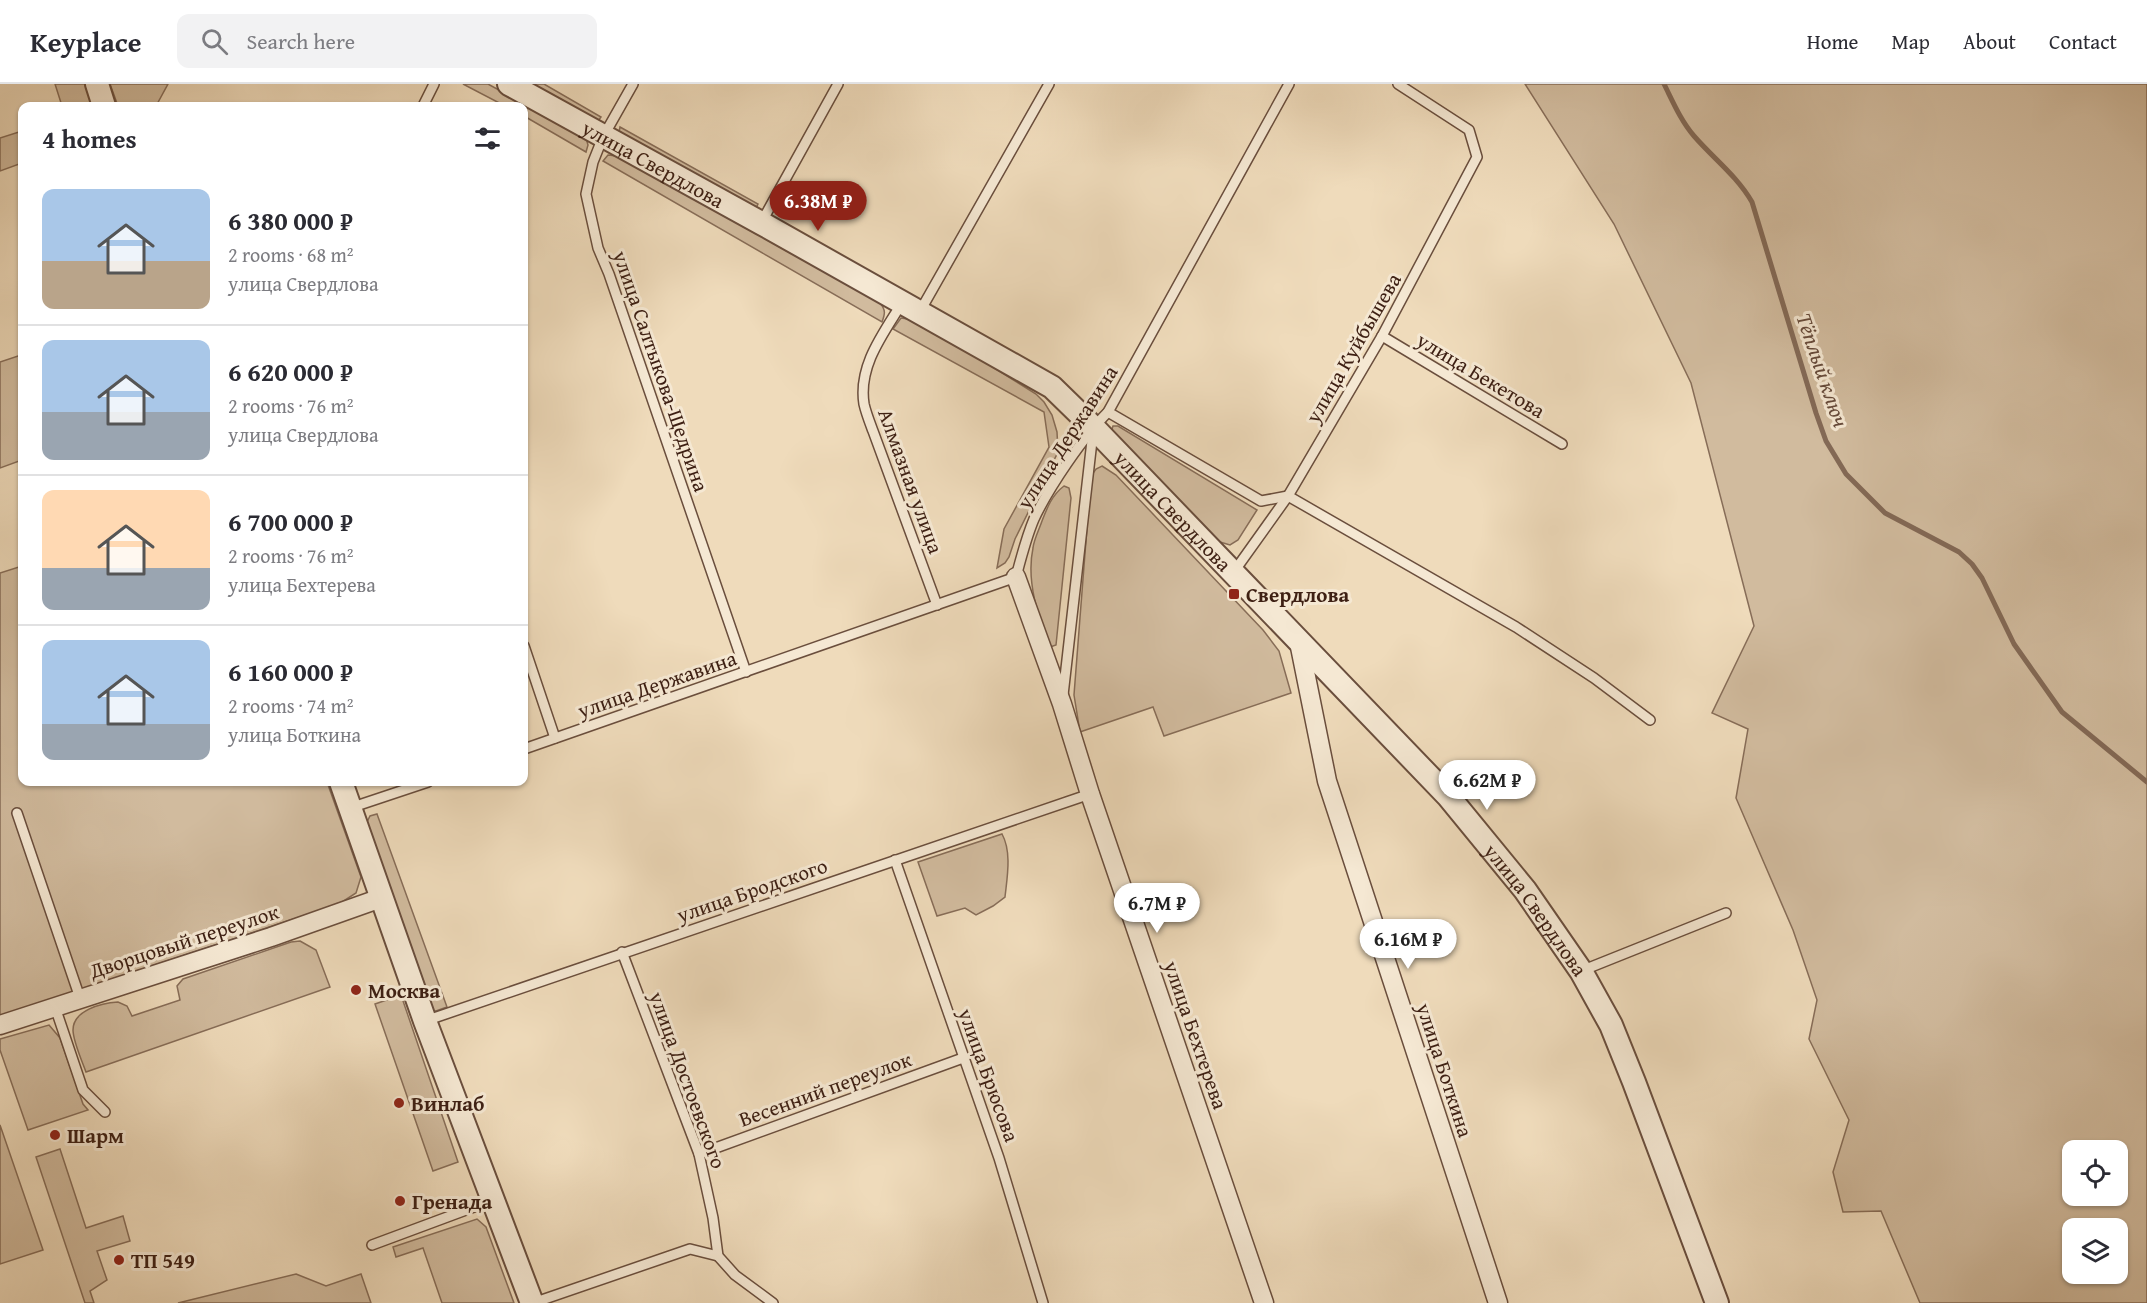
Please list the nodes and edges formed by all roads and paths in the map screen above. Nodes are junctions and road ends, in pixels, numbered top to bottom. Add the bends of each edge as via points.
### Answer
1 (97, 84) edge
2 (434, 84) edge
3 (509, 84) edge
4 (633, 84) edge
5 (838, 84) edge
6 (1049, 84) edge
7 (1289, 84) edge
8 (1398, 84) edge
9 (103, 102) edge
10 (425, 102) edge
11 (603, 137) junction
12 (761, 223) junction
13 (910, 308) junction
14 (1382, 336) junction
15 (1101, 420) junction
16 (1562, 444) dead end
17 (1288, 496) junction
18 (1233, 573) junction
19 (1016, 577) junction
20 (937, 605) junction
21 (1299, 642) junction
22 (528, 658) edge
23 (746, 672) junction
24 (1062, 704) junction
25 (1650, 720) dead end
26 (555, 738) junction
27 (528, 748) edge
28 (342, 786) edge
29 (416, 786) edge
30 (1090, 794) junction
31 (350, 808) junction
32 (17, 813) dead end
33 (895, 860) junction
34 (381, 898) junction
35 (1726, 913) dead end
36 (622, 952) junction
37 (1581, 971) junction
38 (80, 998) junction
39 (55, 1006) junction
40 (425, 1021) junction
41 (0, 1025) edge
42 (963, 1058) junction
43 (105, 1112) dead end
44 (699, 1154) junction
45 (493, 1200) junction
46 (372, 1245) dead end
47 (718, 1256) junction
48 (532, 1303) edge
49 (773, 1303) edge
50 (1043, 1303) edge
51 (1264, 1303) edge
52 (1498, 1303) edge
53 (1717, 1303) edge

1 - 9 street
2 - 10 lane
3 - 11 street, улица Свердлова
4 - 11 lane, улица Салтыкова-Щедрина
5 - 12 lane
6 - 13 lane, Алмазная улица
7 - 15 lane, улица Державина
8 - 14 lane, улица Куйбышева via 1469,130 1477,158
11 - 12 street, улица Свердлова
11 - 23 lane, улица Салтыкова-Щедрина via 586,194 598,248
12 - 13 street, улица Свердлова
13 - 15 street, улица Свердлова via 1052,387
13 - 20 lane, Алмазная улица via 874,350 864,376 864,404
14 - 16 lane, улица Бекетова
14 - 17 lane, улица Куйбышева
15 - 17 lane via 1261,501
15 - 18 street, улица Свердлова
15 - 19 lane, улица Державина via 1048,494 1035,519
15 - 24 lane
17 - 18 lane, улица Куйбышева
17 - 25 lane via 1516,627
18 - 21 street, улица Свердлова
19 - 20 lane, улица Державина
19 - 24 street, улица Бехтерева
20 - 23 lane, улица Державина
21 - 37 street, улица Свердлова via 1448,796 1525,890
21 - 52 street, улица Боткина via 1327,781
22 - 26 lane
23 - 26 lane, улица Державина
24 - 30 street, улица Бехтерева
26 - 27 lane, улица Державина
28 - 31 street
29 - 31 lane
30 - 33 lane, улица Бродского
30 - 51 street, улица Бехтерева
31 - 34 street
32 - 38 lane
33 - 36 lane, улица Бродского
33 - 42 lane, улица Брюсова
34 - 38 street, Дворцовый переулок
34 - 40 street
35 - 37 lane
36 - 40 lane, улица Бродского
36 - 44 lane, улица Достоевского
37 - 53 street, улица Свердлова via 1611,1025
38 - 39 street, Дворцовый переулок
39 - 41 street, Дворцовый переулок
39 - 43 lane via 83,1090
40 - 45 street
42 - 44 lane, Весенний переулок
42 - 50 lane, улица Брюсова via 999,1158
44 - 47 lane, улица Достоевского
45 - 46 lane
45 - 48 street
47 - 48 lane via 690,1249
47 - 49 lane via 735,1275

